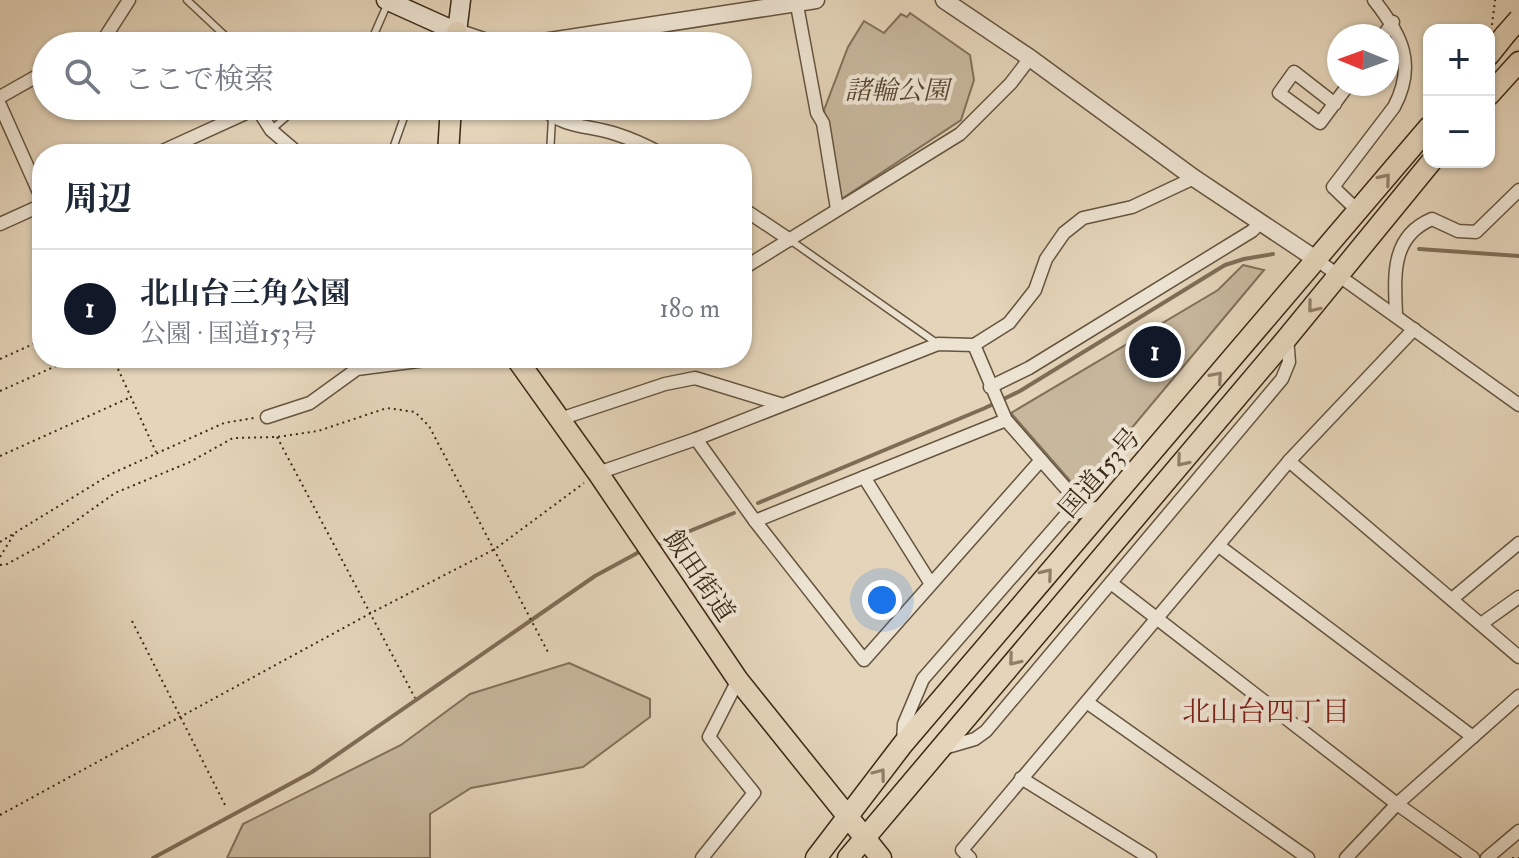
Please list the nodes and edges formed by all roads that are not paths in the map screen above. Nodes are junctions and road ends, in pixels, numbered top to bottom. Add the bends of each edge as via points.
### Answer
1 (129, 0) edge
2 (187, 0) edge
3 (461, 0) edge
4 (816, 0) edge
5 (944, 0) edge
6 (1374, 0) edge
7 (388, 1) edge
8 (796, 2) edge
9 (414, 7) edge
10 (1519, 19) edge
11 (1393, 22) joint
12 (108, 32) edge
13 (221, 32) edge
14 (374, 32) edge
15 (449, 32) edge
16 (453, 32) edge
17 (606, 32) edge
18 (1495, 39) edge
19 (1030, 58) junction
20 (1519, 62) edge
21 (32, 79) edge
22 (1495, 88) edge
23 (1341, 96) edge
24 (0, 97) edge
25 (1335, 104) junction
26 (0, 105) edge
27 (228, 120) edge
28 (264, 120) edge
29 (283, 120) edge
30 (403, 120) edge
31 (450, 120) edge
32 (552, 120) edge
33 (557, 120) edge
34 (271, 130) junction
35 (1423, 134) edge
36 (177, 144) edge
37 (287, 144) edge
38 (395, 144) edge
39 (449, 144) edge
40 (551, 144) edge
41 (639, 144) edge
42 (1426, 168) edge
43 (32, 177) edge
44 (1194, 178) junction
45 (1519, 190) edge
46 (837, 209) junction
47 (32, 210) edge
48 (1358, 211) junction
49 (752, 215) edge
50 (1261, 222) junction
51 (0, 224) edge
52 (790, 240) junction
53 (1317, 260) junction
54 (752, 262) edge
55 (1338, 275) junction
56 (1396, 316) junction
57 (1414, 329) junction
58 (1287, 338) junction
59 (938, 344) junction
60 (974, 345) junction
61 (358, 368) edge
62 (523, 368) edge
63 (992, 390) junction
64 (780, 404) junction
65 (1519, 405) edge
66 (1004, 415) junction
67 (267, 417) road end
68 (560, 419) junction
69 (696, 439) junction
70 (1041, 460) junction
71 (1289, 461) junction
72 (598, 473) junction
73 (864, 477) junction
74 (1106, 506) junction
75 (1085, 510) junction
76 (755, 521) junction
77 (1519, 543) edge
78 (1219, 546) junction
79 (1111, 583) junction
80 (931, 584) junction
81 (1519, 597) edge
82 (1452, 599) junction
83 (1156, 619) junction
84 (1481, 624) junction
85 (1519, 657) edge
86 (738, 680) junction
87 (1519, 696) edge
88 (1088, 703) junction
89 (1473, 737) junction
90 (903, 744) junction
91 (937, 750) junction
92 (1021, 778) junction
93 (1397, 804) junction
94 (848, 816) junction
95 (1519, 831) edge
96 (864, 838) junction
97 (702, 858) edge
98 (816, 858) edge
99 (848, 858) edge
100 (881, 858) edge
101 (970, 858) edge
102 (1150, 858) edge
103 (1308, 858) edge
104 (1346, 858) edge
105 (1473, 858) edge
106 (1487, 858) edge

1 - 12 street
2 - 13 lane
3 - 16 main road
4 - 8 street
5 - 19 street
6 - 11 street
7 - 9 main road
7 - 14 lane
8 - 17 street
8 - 46 street
9 - 15 main road
10 - 18 main road, bridge via 1498,31
11 - 48 street via 1405,61 1400,96 1333,187
19 - 44 street
19 - 46 street via 960,134
20 - 22 main road
21 - 24 street
23 - 25 street
25 - 25 street via 1320,123 1279,93 1294,72
26 - 43 street
27 - 36 street
28 - 34 street
29 - 34 lane
30 - 38 lane
31 - 39 main road
32 - 40 lane
33 - 41 street
34 - 37 street
48 -> 35 main road, 国道153号
42 - 55 main road
44 - 50 street
44 - 60 street via 1132,207 1083,218 1064,233 1046,259 1035,290 1009,323
45 - 56 street via 1476,232 1458,231 1432,219 1416,230 1397,254
46 - 52 street
47 - 51 street
48 - 53 main road, 国道153号
49 - 52 street
50 - 53 street
50 - 63 street
52 - 54 street
52 - 59 lane
53 - 55 street
74 -> 53 main road, 国道153号
55 - 56 street
55 -> 58 main road
56 - 57 street
57 - 65 street
57 - 71 street
58 - 79 street via 1289,362 1282,379
58 -> 91 main road
59 - 60 street
59 - 64 street
60 - 63 street
61 - 67 street via 310,403
62 - 68 main road, 飯田街道
63 - 66 street
64 - 68 street via 695,378
64 - 69 street
66 - 70 street
66 - 73 street
68 - 72 main road, 飯田街道
69 - 72 street
69 - 76 street
70 - 75 street
70 - 80 street
71 - 78 street
71 - 82 street
72 - 86 main road, 飯田街道
73 - 76 street
73 - 80 street
74 - 75 street
90 -> 74 main road, 国道153号
75 - 90 street via 1065,516 923,679 904,724
76 - 80 street via 864,660
77 - 82 street
78 - 83 street
78 - 89 street
79 - 83 street
79 - 91 street via 986,731
81 - 84 street
82 - 84 street
83 - 88 street
83 - 93 street
84 - 85 street
86 - 94 main road, 飯田街道
86 - 97 street via 709,737 754,793
87 - 89 street
88 - 92 street
88 - 103 street
89 - 93 street
94 -> 90 main road, 国道153号
91 - 96 main road
92 - 101 street via 962,850
92 - 102 street
93 - 104 street
93 - 105 street
94 - 96 main road, 飯田街道
94 - 98 main road, 国道153号
95 - 106 street
96 - 99 main road
96 - 100 main road, 飯田街道

